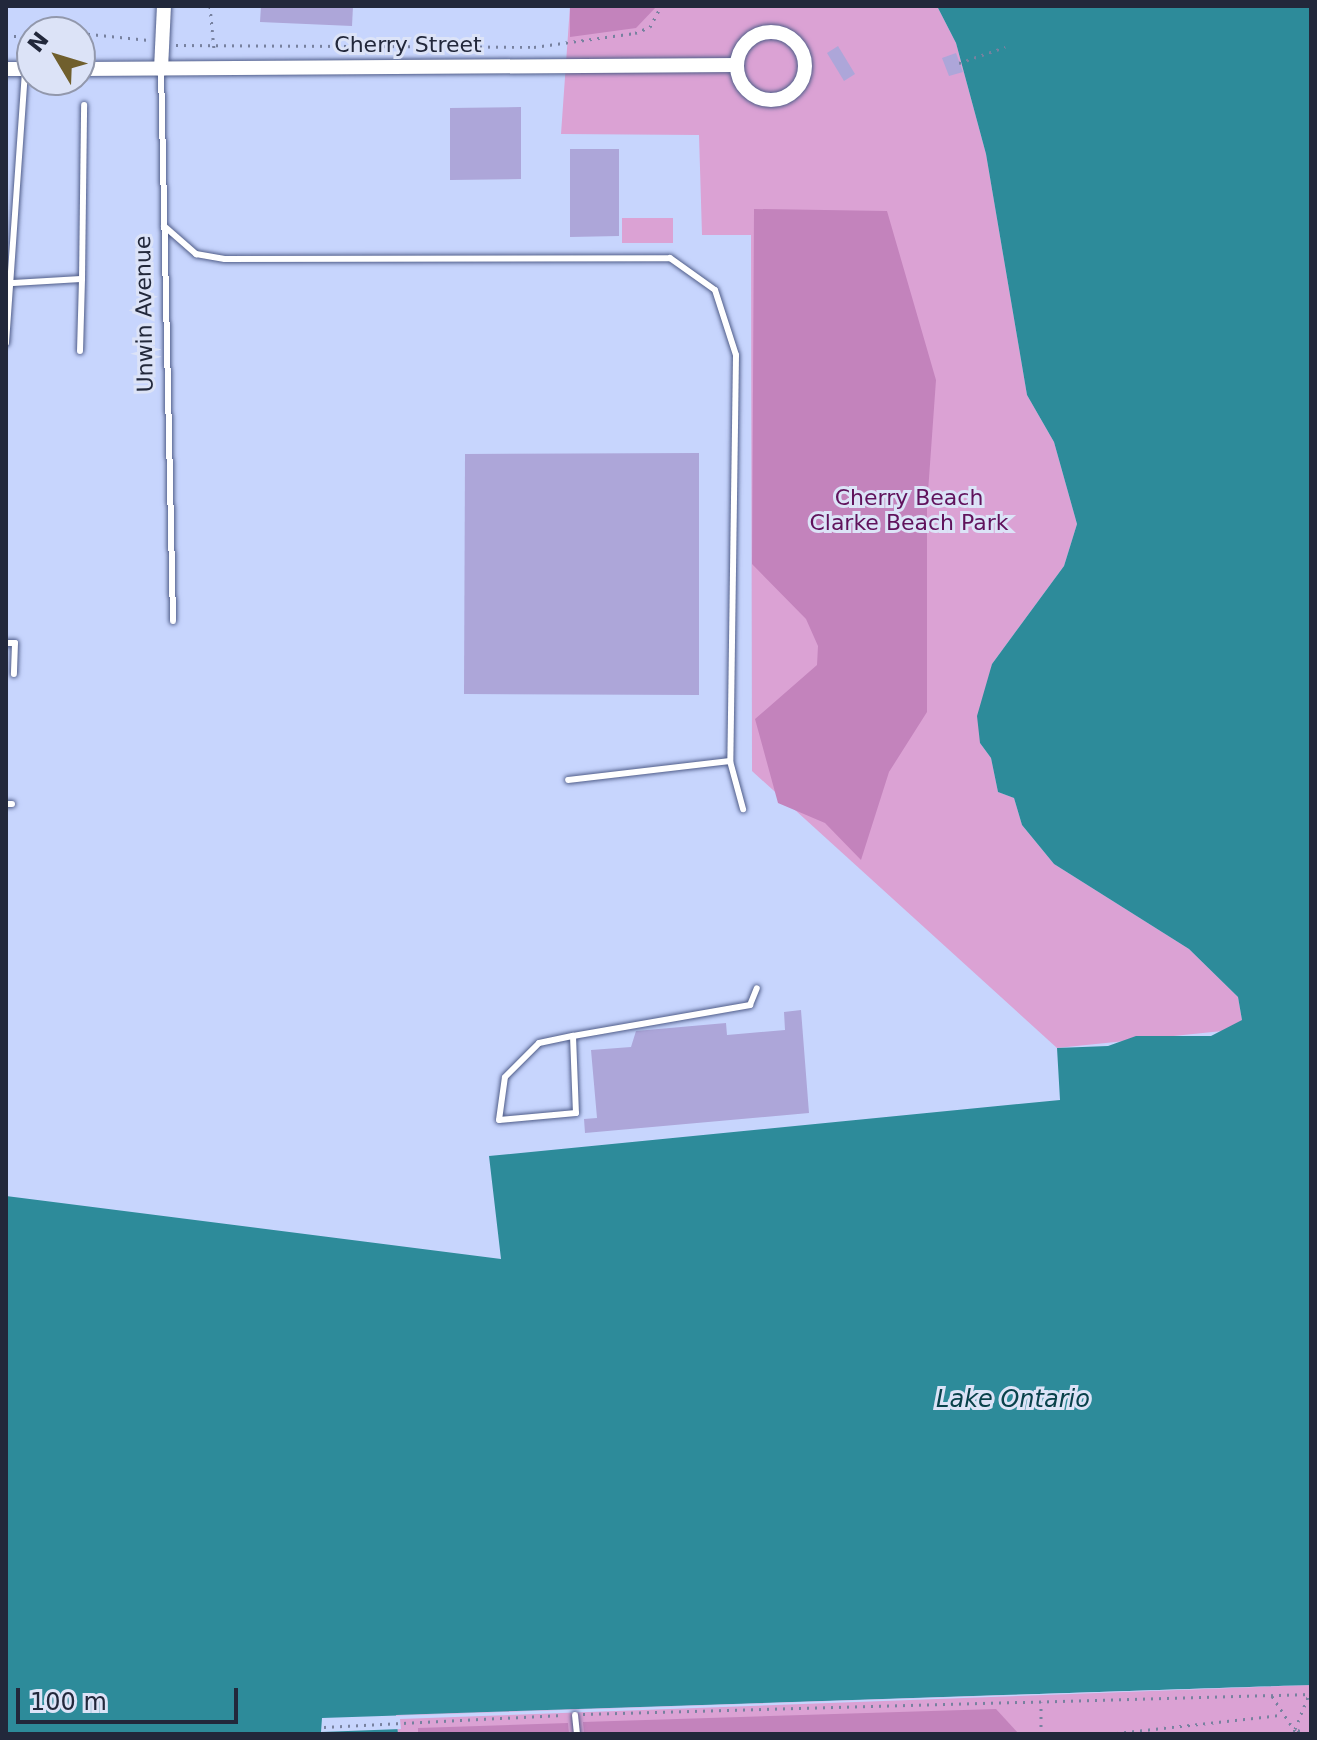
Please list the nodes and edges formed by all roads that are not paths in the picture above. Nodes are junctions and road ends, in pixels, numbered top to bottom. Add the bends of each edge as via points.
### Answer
1 (164, 6) edge
2 (737, 65) junction
3 (96, 69) edge
4 (161, 69) junction
5 (26, 96) edge
6 (84, 105) dead end
7 (164, 226) junction
8 (82, 279) junction
9 (12, 283) junction
10 (6, 343) edge
11 (80, 351) dead end
12 (173, 621) dead end
13 (6, 643) edge
14 (14, 674) dead end
15 (730, 761) junction
16 (568, 780) dead end
17 (743, 809) dead end
18 (757, 988) dead end
19 (573, 1036) junction
20 (575, 1715) road end
21 (577, 1734) edge

1 - 4 street, Unwin Avenue
2 - 2 street via 746,90 770,100 797,89 806,62 799,44 773,31 744,44
2 - 4 street, Cherry Street
3 - 4 street, Cherry Street
4 - 7 lane, Unwin Avenue
5 - 9 lane
6 - 8 lane
7 - 12 lane, Unwin Avenue
7 - 15 lane via 196,254 225,259 670,258 715,290 736,355
8 - 9 lane
8 - 11 lane
9 - 10 lane
13 - 14 lane via 15,643
15 - 16 lane
15 - 17 lane
18 - 19 lane via 750,1005
19 - 19 lane via 539,1043 505,1077 499,1120 576,1113
20 - 21 lane

